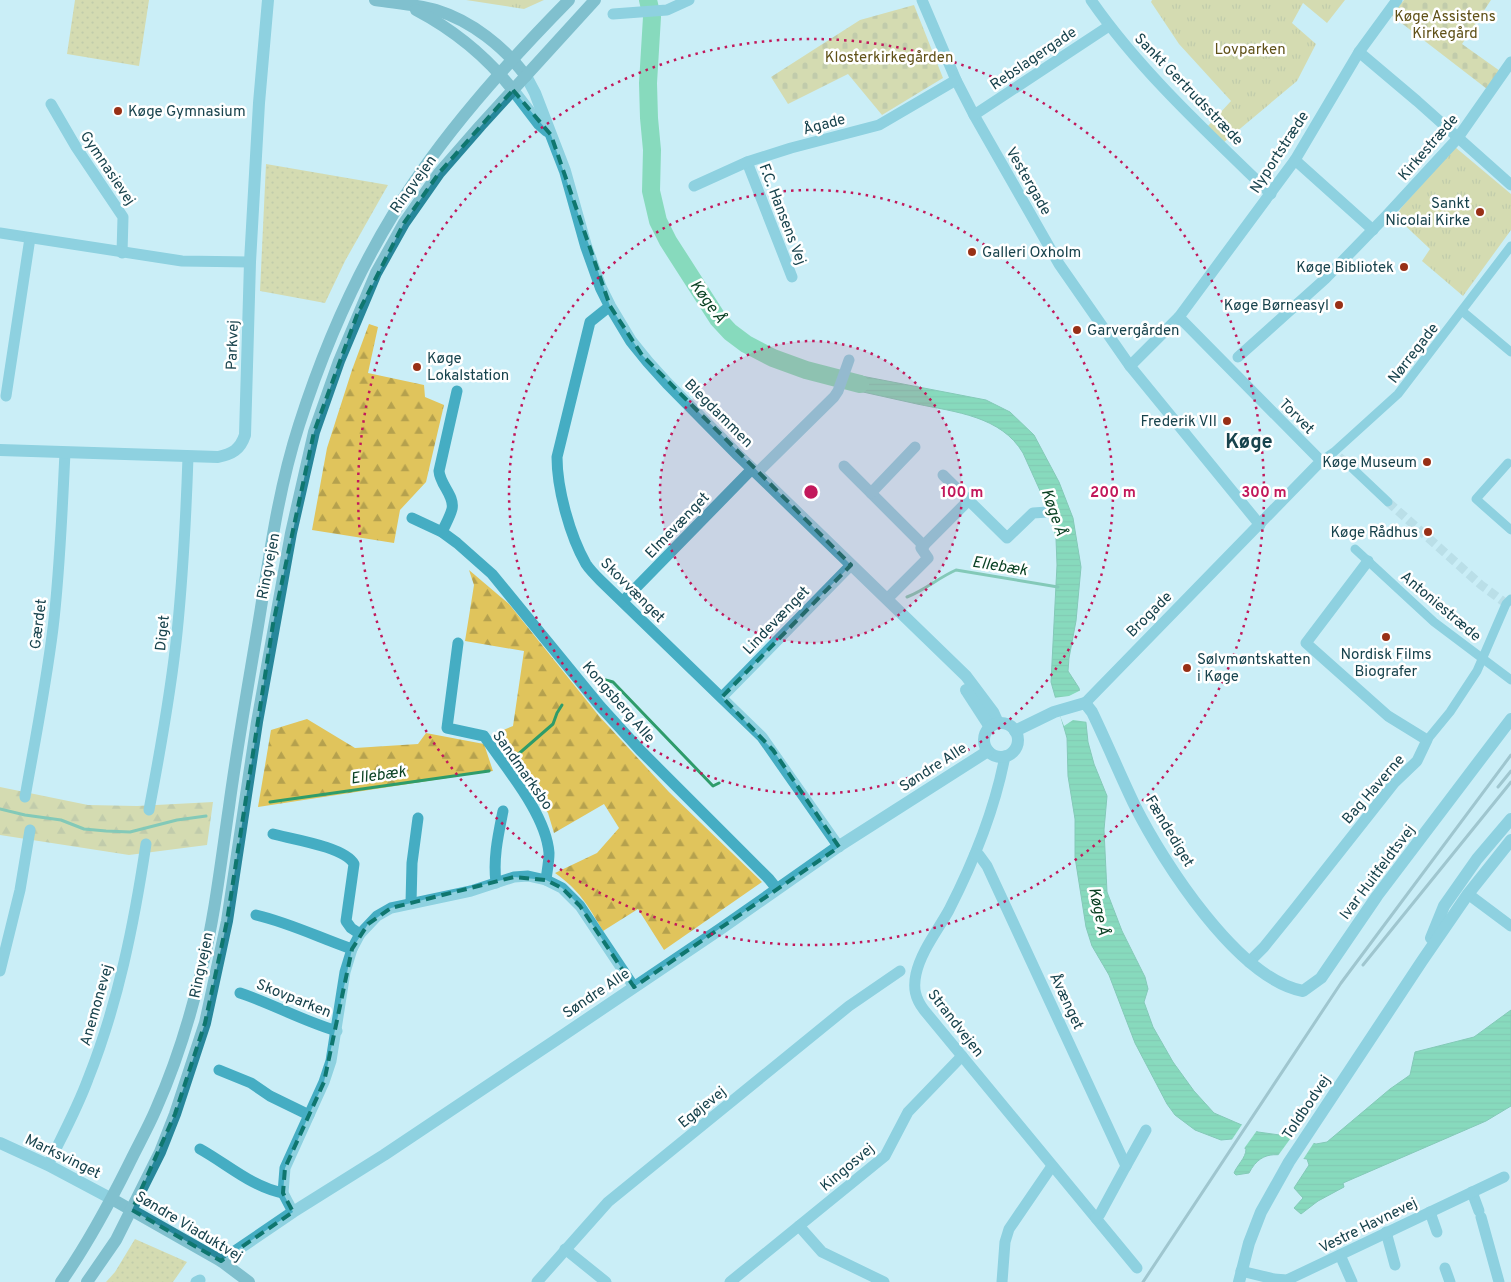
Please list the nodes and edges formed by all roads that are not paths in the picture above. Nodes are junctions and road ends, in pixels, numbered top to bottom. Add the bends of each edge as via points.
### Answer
1 (268, 0) edge
2 (375, 0) edge
3 (569, 0) edge
4 (595, 0) edge
5 (689, 0) edge
6 (922, 0) edge
7 (1091, 0) edge
8 (1397, 0) edge
9 (408, 6) junction
10 (614, 14) dead end
11 (1109, 26) junction
12 (1358, 52) junction
13 (513, 60) junction
14 (1511, 62) edge
15 (500, 74) junction
16 (526, 76) junction
17 (956, 80) junction
18 (513, 90) junction
19 (51, 104) dead end
20 (974, 115) junction
21 (551, 135) junction
22 (1457, 139) junction
23 (1295, 160) junction
24 (747, 162) junction
25 (1511, 185) edge
26 (694, 186) dead end
27 (1271, 194) junction
28 (1373, 230) junction
29 (0, 233) edge
30 (30, 238) junction
31 (1511, 246) edge
32 (122, 253) junction
33 (250, 262) junction
34 (792, 277) dead end
35 (610, 306) junction
36 (1462, 311) junction
37 (1179, 317) junction
38 (1511, 352) edge
39 (1238, 357) joint
40 (849, 360) dead end
41 (1130, 366) junction
42 (1228, 367) junction
43 (457, 391) dead end
44 (6, 396) dead end
45 (915, 448) dead end
46 (0, 450) edge
47 (65, 453) junction
48 (188, 457) junction
49 (1321, 461) junction
50 (1508, 463) dead end
51 (844, 466) dead end
52 (1351, 467) tunnel mouth
53 (754, 471) junction
54 (943, 475) dead end
55 (871, 493) junction
56 (969, 500) junction
57 (1388, 502) tunnel mouth
58 (1048, 512) dead end
59 (412, 518) dead end
60 (1260, 525) junction
61 (1511, 530) edge
62 (442, 532) junction
63 (924, 546) junction
64 (1355, 549) dead end
65 (1368, 561) junction
66 (851, 565) junction
67 (887, 599) junction
68 (623, 601) junction
69 (1508, 603) edge
70 (458, 644) dead end
71 (1482, 659) junction
72 (1511, 680) edge
73 (722, 697) junction
74 (1085, 703) junction
75 (1511, 719) edge
76 (994, 725) junction
77 (1015, 731) junction
78 (1427, 740) junction
79 (988, 751) junction
80 (1005, 756) junction
81 (25, 797) dead end
82 (149, 810) dead end
83 (504, 811) dead end
84 (418, 818) dead end
85 (1511, 818) edge
86 (30, 830) dead end
87 (274, 834) dead end
88 (1511, 840) edge
89 (146, 844) dead end
90 (839, 847) junction
91 (975, 854) junction
92 (546, 880) junction
93 (496, 883) junction
94 (777, 889) junction
95 (1468, 894) junction
96 (411, 903) junction
97 (256, 915) dead end
98 (1511, 926) edge
99 (360, 934) junction
100 (352, 949) junction
101 (1422, 961) junction
102 (1249, 962) junction
103 (0, 971) edge
104 (900, 971) dead end
105 (634, 987) junction
106 (240, 993) dead end
107 (337, 1031) junction
108 (962, 1056) junction
109 (219, 1070) dead end
110 (310, 1114) junction
111 (1146, 1130) dead end
112 (0, 1143) edge
113 (200, 1149) dead end
114 (48, 1165) junction
115 (1052, 1166) junction
116 (1126, 1166) junction
117 (1504, 1177) dead end
118 (1472, 1192) junction
119 (283, 1193) junction
120 (112, 1199) junction
121 (132, 1210) junction
122 (294, 1212) junction
123 (1430, 1212) junction
124 (1096, 1218) junction
125 (799, 1226) junction
126 (1386, 1232) junction
127 (1437, 1232) dead end
128 (565, 1249) junction
129 (1340, 1255) junction
130 (221, 1261) junction
131 (1395, 1265) dead end
132 (1137, 1268) dead end
133 (1445, 1268) dead end
134 (1240, 1276) edge
135 (61, 1282) edge
136 (87, 1282) edge
137 (249, 1282) edge
138 (537, 1282) edge
139 (606, 1282) edge
140 (730, 1282) edge
141 (884, 1282) edge
142 (1002, 1282) edge
143 (1352, 1282) edge
144 (1450, 1282) edge
145 (1499, 1282) edge

1 - 33 street, Parkvej via 258,103
2 - 9 main road
3 - 13 main road, Ringvejen
4 - 16 main road, Ringvejen
5 - 10 street via 667,10
6 - 17 street, Vestergade
7 - 11 street, Sankt Gertrudsstræde
8 - 12 street, Nyportstræde
9 - 13 main road via 436,10 466,23 501,47
9 - 15 main road via 457,35
11 - 20 street, Rebslagergade
11 - 27 street, Sankt Gertrudsstræde via 1182,106
12 - 22 street
12 - 23 street, Nyportstræde
13 - 15 main road, Ringvejen
13 - 16 main road
14 - 22 street, Kirkestræde
15 - 18 main road
15 - 120 main road, Ringvejen via 465,113 395,211 342,309 297,428 276,516 212,923 202,968 176,1059 156,1109
16 - 18 main road, Ringvejen
16 - 21 street, Blegdammen
17 - 20 street, Vestergade
17 - 24 street, Ågade via 879,125
18 - 21 street, Blegdammen
18 - 121 main road, Ringvejen via 439,173 404,224 357,315 314,432 274,624 227,921 205,1023 175,1114
19 - 32 street, Gymnasievej via 124,217
20 - 41 street, Vestergade via 1059,264
21 - 35 street, Blegdammen via 589,254
22 - 25 street
22 - 28 street, Kirkestræde
23 - 27 street, Nyportstræde
23 - 28 street
24 - 26 street, Ågade
24 - 34 street, F.C. Hansens Vej
27 - 37 street, Nyportstræde
28 - 39 street, Kirkestræde via 1325,279
29 - 30 street
30 - 32 street
30 - 44 street
31 - 36 street, Nørregade
32 - 33 street via 182,261
33 - 48 street, Parkvej via 242,444 228,455
35 - 53 street, Blegdammen via 652,368
35 - 68 street, Skovvænget via 590,322 557,457 557,474 559,491 587,566
36 - 38 street
36 - 49 street, Nørregade via 1398,394 1337,454
37 - 41 street
37 - 42 street, Torvet
39 - 42 street, Kirkestræde
40 - 53 street, Elmevænget via 834,397
41 - 60 street
42 - 49 street, Torvet
43 - 62 street via 439,471 440,480 452,499 452,509
45 - 55 street
46 - 47 street, Parkvej
47 - 48 street, Parkvej
47 - 81 street, Gærdet via 53,626
48 - 82 street, Diget via 185,548 177,635
49 - 60 street
50 - 61 street via 1476,499
51 - 55 street
52 - 57 street
53 - 66 street, Blegdammen
53 - 68 street, Elmevænget
54 - 56 street
55 - 63 street
56 - 58 street via 1006,538 1032,513
56 - 63 street
59 - 62 street, Kongsberg Alle
60 - 74 street, Brogade
62 - 94 street, Kongsberg Alle via 492,574 600,706
63 - 67 street via 921,548 928,558
64 - 65 street, Antoniestræde
65 - 71 street, Antoniestræde via 1434,622
65 - 78 street via 1306,643 1388,716
66 - 67 street, Blegdammen
66 - 73 street, Lindevænget
67 - 76 street, Blegdammen via 948,660
68 - 73 street, Skovvænget
69 - 71 street
70 - 92 street, Sandmarksbo via 447,728 484,736 518,784 538,815 545,833 549,853
71 - 72 street, Antoniestræde
71 - 78 street via 1450,712
73 - 90 street, Skovvænget via 773,750
74 - 77 street, Brogade
74 - 102 street, Fændediget via 1155,842 1211,922
75 - 102 street, Ivar Huitfeldtsvej via 1377,896 1320,978 1308,988 1296,990 1264,974
76 - 77 street via 1008,725
76 - 79 street via 984,736
77 - 80 street via 1016,746
78 - 102 street, Bag Haverne via 1417,761 1398,778
79 - 80 street via 996,756
79 - 90 street, Søndre Alle
80 - 91 street, Strandvejen
83 - 93 street via 494,854
84 - 96 street
85 - 101 street, Toldbodvej via 1444,906
86 - 103 street via 20,890
87 - 99 street via 320,846 352,860 346,921
88 - 95 street, Toldbodvej
89 - 114 street, Anemonevej via 126,954 108,1022 88,1080
90 - 94 street, Søndre Alle
91 - 108 street, Strandvejen via 919,963 915,980 917,1000
91 - 116 street, Åvænget via 987,866
92 - 93 street, Skovparken via 528,876
92 - 105 street, Skovparken via 562,888 580,906
93 - 96 street, Skovparken
94 - 105 street, Søndre Alle
95 - 98 street
95 - 101 street, Toldbodvej
96 - 99 street, Skovparken via 377,916
97 - 100 street
99 - 100 street, Skovparken
100 - 107 street, Skovparken
101 - 134 street, Toldbodvej via 1289,1162 1261,1212
104 - 128 street, Egøjevej via 849,1006 608,1202
105 - 122 street, Søndre Alle
106 - 107 street, Skovparken
107 - 110 street, Skovparken via 324,1082
108 - 115 street, Strandvejen
108 - 125 street, Kingosvej via 908,1112 886,1156
109 - 110 street
110 - 119 street, Skovparken via 284,1168
111 - 116 street
112 - 114 street, Marksvinget
113 - 119 street via 256,1184
114 - 120 street, Marksvinget
115 - 124 street, Strandvejen
115 - 142 street via 1010,1230 1005,1242
116 - 124 street
117 - 118 street, Vestre Havnevej
118 - 123 street, Vestre Havnevej
118 - 145 street
119 - 122 street
120 - 121 main road, Søndre Viaduktvej
120 - 135 main road, Ringvejen
121 - 130 main road, Søndre Viaduktvej
121 - 136 main road, Ringvejen
122 - 130 street, Søndre Alle
123 - 126 street, Vestre Havnevej
123 - 127 street
124 - 132 street, Strandvejen
125 - 140 street, Kingosvej
125 - 141 street via 822,1252
126 - 129 street, Vestre Havnevej
126 - 131 street
128 - 138 street, Egøjevej
128 - 139 street
129 - 134 street, Vestre Havnevej via 1288,1280
129 - 143 street
130 - 137 main road, Søndre Viaduktvej
133 - 144 street

